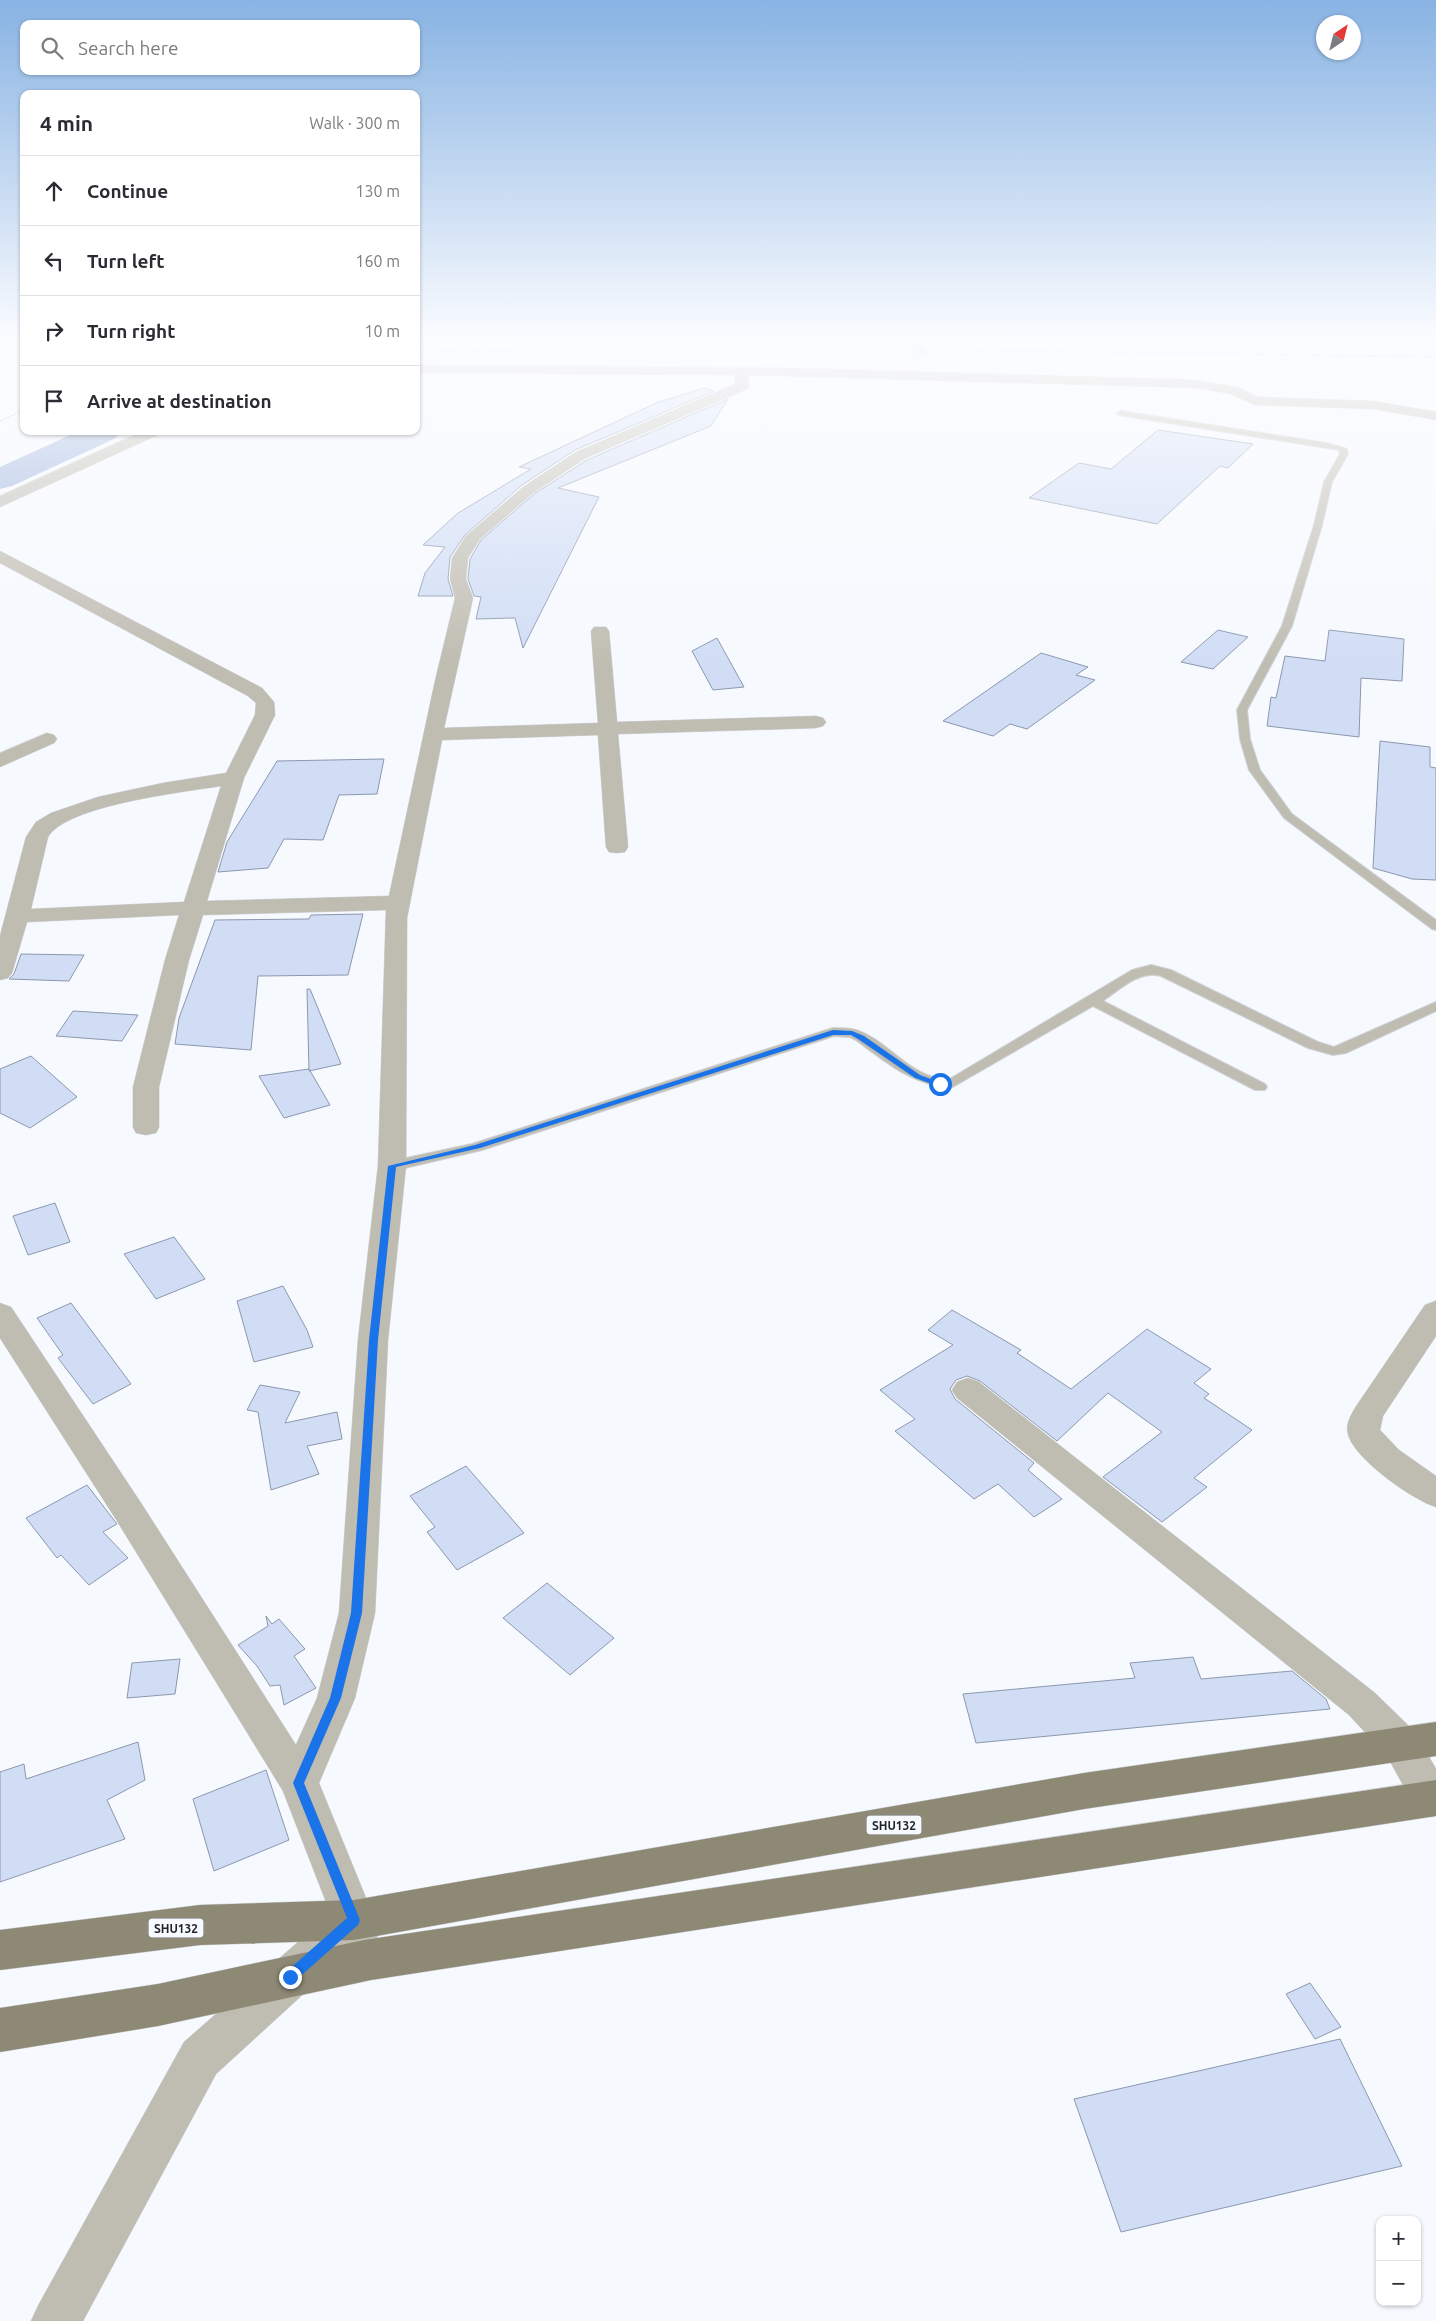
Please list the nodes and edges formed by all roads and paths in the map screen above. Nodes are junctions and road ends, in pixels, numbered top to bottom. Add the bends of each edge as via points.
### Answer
1 (115, 449) edge
2 (595, 449) edge
3 (1341, 449) edge
4 (0, 502) edge
5 (0, 556) edge
6 (600, 631) dead end
7 (816, 722) dead end
8 (607, 729) junction
9 (433, 734) junction
10 (48, 740) dead end
11 (0, 761) edge
12 (234, 778) junction
13 (617, 847) dead end
14 (399, 904) junction
15 (193, 908) junction
16 (18, 916) junction
17 (1436, 926) edge
18 (0, 973) edge
19 (1093, 1001) junction
20 (1436, 1006) edge
21 (1260, 1087) dead end
22 (146, 1127) dead end
23 (392, 1166) junction
24 (1436, 1312) edge
25 (0, 1314) edge
26 (968, 1390) dead end
27 (1436, 1494) edge
28 (1419, 1741) edge
29 (298, 1783) junction
30 (1434, 1799) edge
31 (363, 1947) junction
32 (0, 1950) edge
33 (290, 1977) junction
34 (0, 2030) edge
35 (56, 2321) edge

1 - 4 street
2 - 9 street via 528,490 474,536 460,558 458,579 464,598
3 - 17 lane via 1344,454 1328,482 1287,626 1242,710 1244,739 1254,770 1288,816
5 - 12 street via 255,692 265,702 265,715
6 - 8 street
7 - 8 street
8 - 9 street
8 - 13 street
9 - 14 street
10 - 11 street
12 - 15 street
12 - 16 street via 92,805 54,819 38,837
14 - 15 street
14 - 23 street via 396,918
15 - 16 street
15 - 22 street via 146,1087
16 - 18 street
19 - 20 lane via 1137,972 1158,970 1333,1052
19 - 21 lane
19 - 23 lane via 951,1084 940,1084 917,1076 852,1033 833,1032 477,1147
23 - 29 street via 374,1340 357,1613 336,1698
24 - 27 street via 1368,1413 1364,1429 1375,1448
25 - 29 street via 129,1512
26 - 28 street via 1362,1704
28 - 30 street
28 - 31 main road, SHU132 via 1084,1791
29 - 31 street
30 - 31 main road, SHU132 via 1105,1847
31 - 32 main road, SHU132 via 200,1925
31 - 33 street
33 - 34 main road via 158,2006
33 - 35 street via 200,2058

